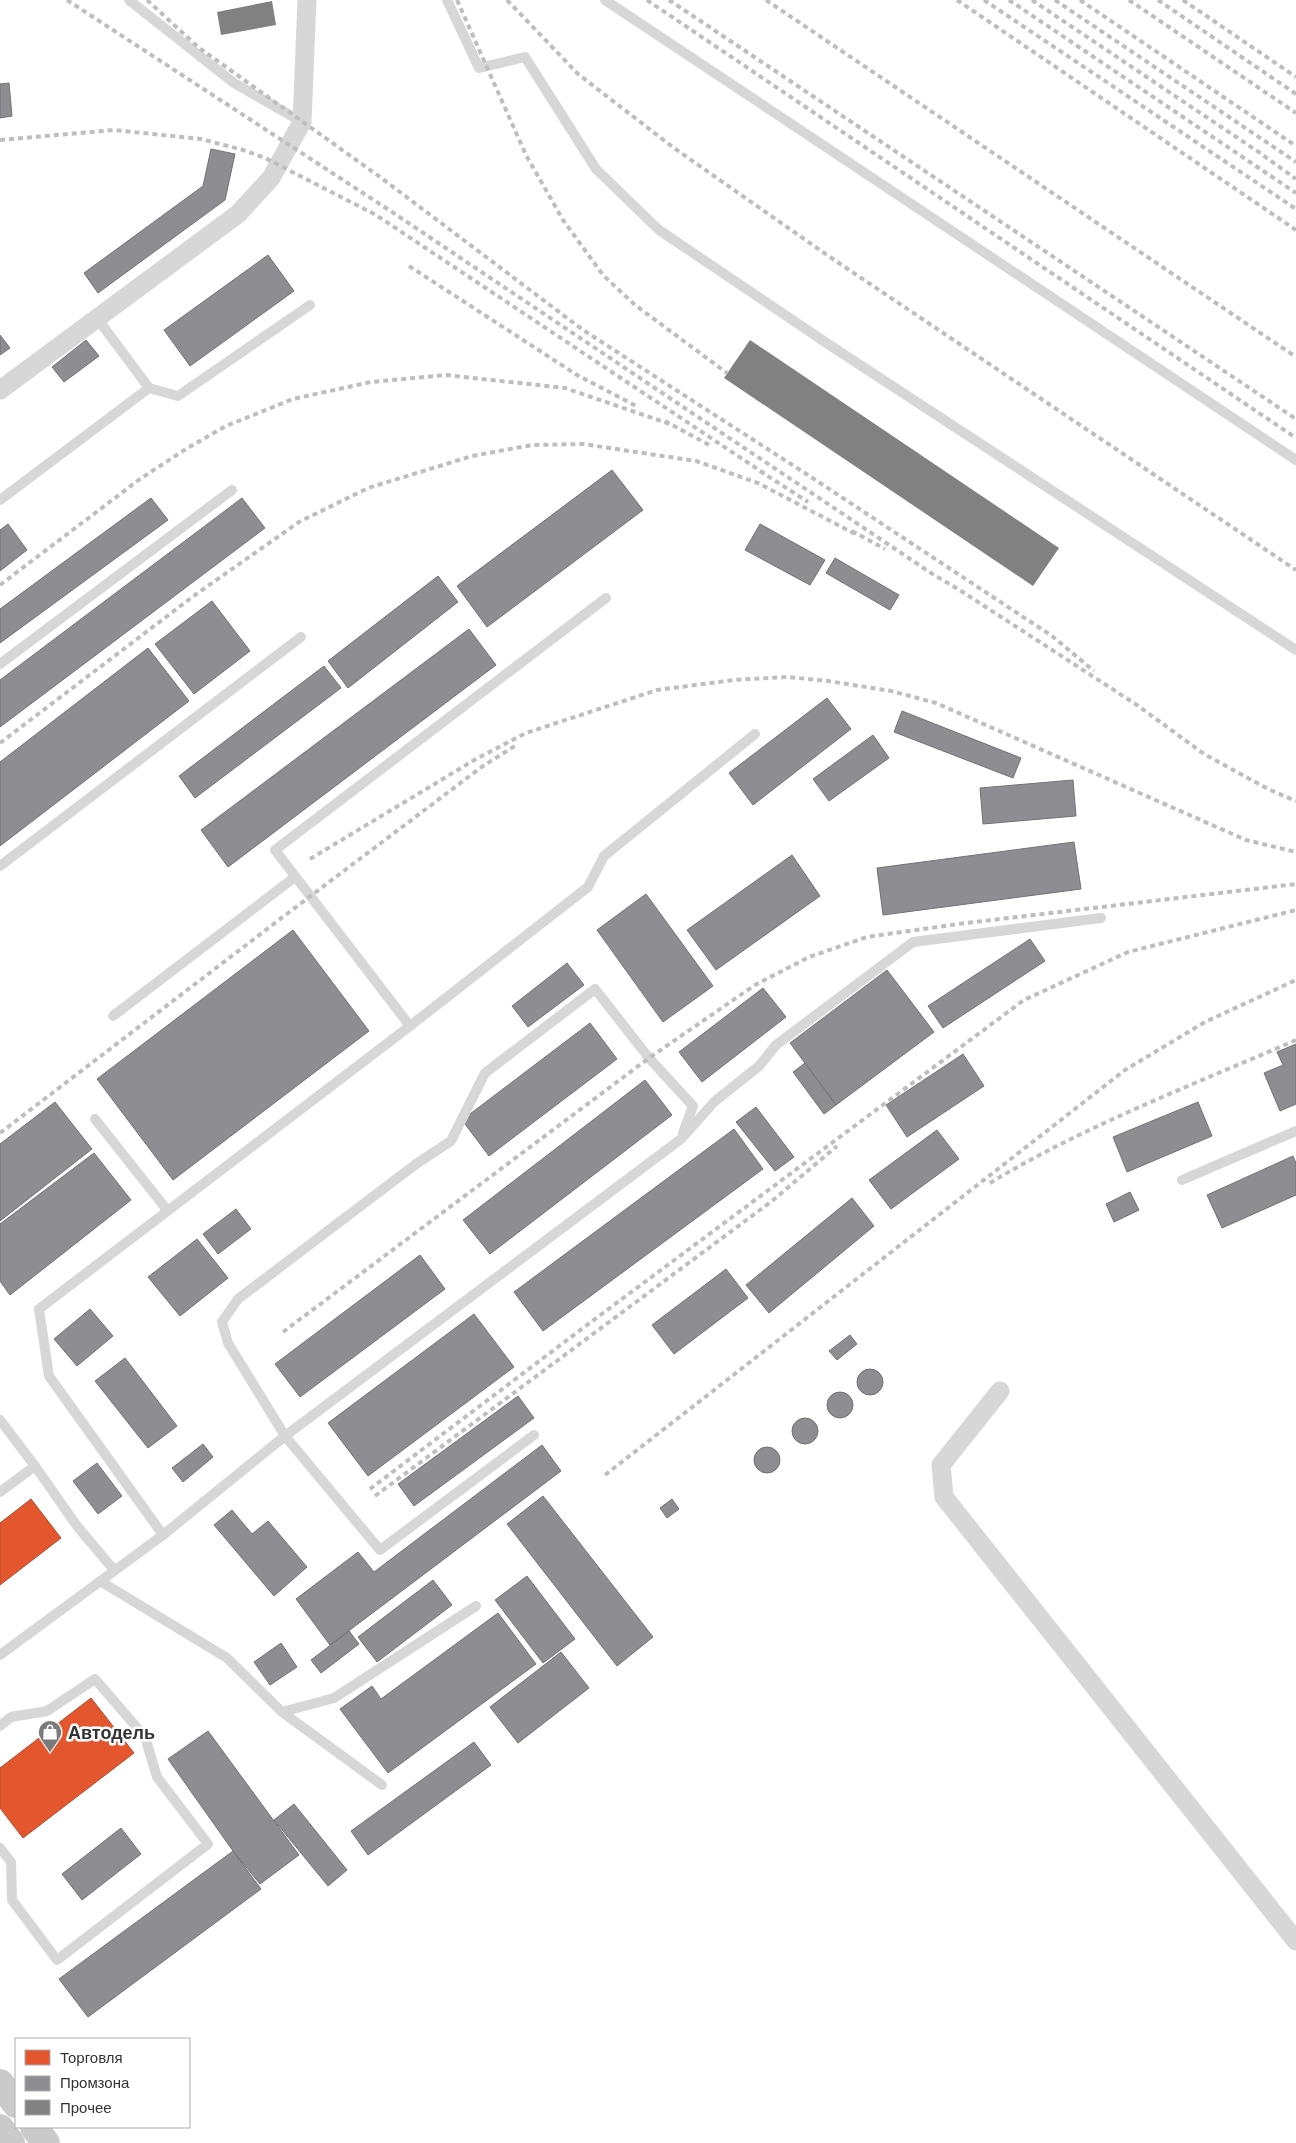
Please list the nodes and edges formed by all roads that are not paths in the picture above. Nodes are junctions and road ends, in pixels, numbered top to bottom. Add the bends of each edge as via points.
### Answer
1 (129, 0) edge
2 (307, 0) edge
3 (447, 0) edge
4 (606, 0) edge
5 (302, 122) junction
6 (310, 306) dead end
7 (97, 318) junction
8 (148, 388) junction
9 (0, 390) edge
10 (1296, 460) edge
11 (232, 490) dead end
12 (0, 500) edge
13 (606, 598) dead end
14 (301, 636) dead end
15 (1296, 650) edge
16 (0, 664) edge
17 (755, 734) dead end
18 (0, 866) edge
19 (295, 876) junction
20 (1101, 918) dead end
21 (113, 1016) dead end
22 (410, 1026) junction
23 (95, 1119) dead end
24 (1296, 1131) edge
25 (681, 1139) junction
26 (1182, 1180) dead end
27 (167, 1210) junction
28 (1000, 1391) dead end
29 (0, 1420) edge
30 (534, 1434) dead end
31 (284, 1436) junction
32 (35, 1466) junction
33 (0, 1492) edge
34 (163, 1535) junction
35 (114, 1570) junction
36 (100, 1581) junction
37 (476, 1606) dead end
38 (0, 1655) edge
39 (282, 1712) junction
40 (0, 1726) edge
41 (382, 1785) dead end
42 (0, 1848) edge
43 (1296, 1941) edge
44 (0, 2083) edge
45 (15, 2103) edge
46 (0, 2128) edge
47 (35, 2128) edge
48 (11, 2143) edge
49 (46, 2143) edge

1 - 5 lane via 234,83
2 - 5 street
3 - 15 lane via 479,68 525,57 596,169 659,230
4 - 10 lane
5 - 7 street via 271,178 238,214
6 - 8 lane via 178,396
7 - 8 lane
7 - 9 street
8 - 12 lane
11 - 16 lane
13 - 19 lane via 275,850
14 - 18 lane
17 - 22 lane via 604,856 588,887
19 - 21 lane
19 - 22 lane
20 - 25 lane via 913,942 776,1044 759,1066 714,1102
22 - 27 lane
23 - 27 lane
24 - 26 lane
25 - 31 lane
25 - 31 lane via 693,1106 649,1058 594,989 485,1074 451,1140 245,1293 232,1307 222,1322 228,1343
27 - 34 lane via 39,1309 49,1376
28 - 43 street via 941,1465 944,1497
29 - 32 lane
30 - 31 lane via 380,1550
31 - 34 lane
32 - 33 lane
32 - 35 lane via 77,1526
34 - 35 lane
35 - 36 lane
36 - 38 lane
36 - 39 lane via 226,1658
37 - 39 lane via 334,1698
39 - 41 lane
40 - 42 lane via 11,1717 47,1711 95,1679 145,1737 157,1777 208,1844 57,1960 12,1900 11,1862
44 - 45 main road
46 - 48 main road
47 - 49 main road

